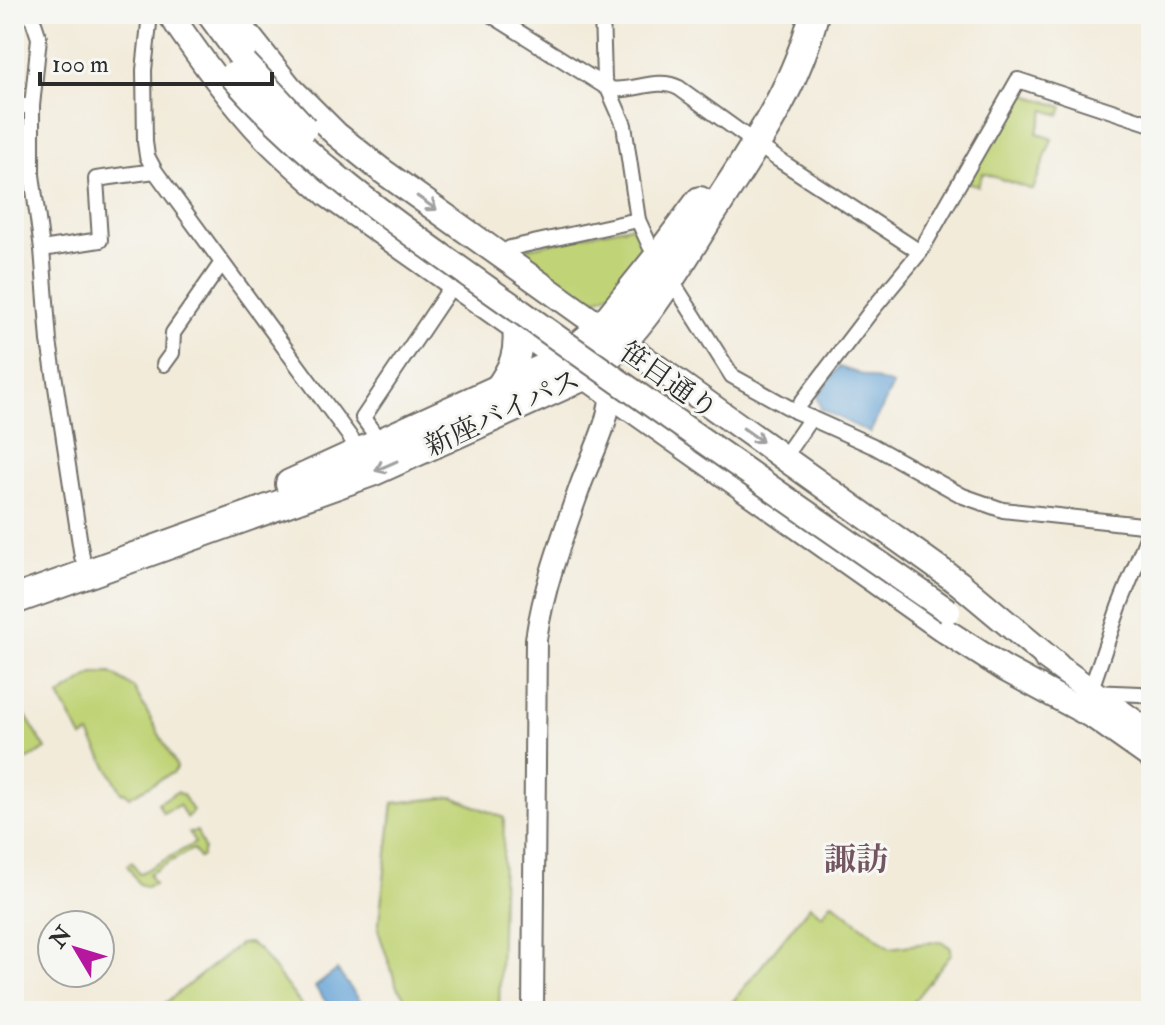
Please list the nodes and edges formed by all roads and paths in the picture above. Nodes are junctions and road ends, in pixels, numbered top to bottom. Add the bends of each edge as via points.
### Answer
1 (31, 14) edge
2 (150, 14) edge
3 (170, 14) edge
4 (188, 14) edge
5 (209, 14) edge
6 (231, 14) edge
7 (490, 14) edge
8 (602, 14) edge
9 (800, 14) edge
10 (814, 14) edge
11 (238, 69) junction
12 (609, 89) junction
13 (14, 106) edge
14 (32, 106) junction
15 (1151, 124) edge
16 (750, 140) junction
17 (155, 171) junction
18 (32, 175) junction
19 (14, 176) edge
20 (638, 220) junction
21 (42, 249) junction
22 (920, 252) junction
23 (502, 256) junction
24 (221, 264) junction
25 (664, 267) junction
26 (453, 284) junction
27 (517, 328) junction
28 (610, 344) junction
29 (164, 364) dead end
30 (573, 368) junction
31 (686, 388) junction
32 (498, 390) junction
33 (611, 395) junction
34 (795, 411) junction
35 (811, 418) junction
36 (659, 428) junction
37 (371, 448) junction
38 (784, 457) junction
39 (1151, 527) edge
40 (82, 557) junction
41 (14, 581) edge
42 (14, 600) edge
43 (949, 603) junction
44 (1057, 665) junction
45 (1090, 692) junction
46 (1151, 697) edge
47 (1094, 717) junction
48 (1151, 734) edge
49 (1151, 757) edge
50 (533, 1011) edge

1 - 14 street via 39,38
2 - 17 street via 145,142
3 - 26 main road via 265,137 328,195
4 - 11 main road, 笹目通り
5 - 11 main road, 笹目通り
6 -> 23 main road via 290,88 336,134
7 - 12 street
8 - 12 street via 604,79
9 - 16 highway, 新座バイパス
10 - 16 highway, 新座バイパス via 797,68
11 - 43 main road, 笹目通り, bridge via 367,182
12 - 16 street via 670,83
12 - 20 street via 624,125
13 - 14 street
14 - 18 street
15 - 22 street via 1018,80
16 - 22 street
16 - 25 highway, 新座バイパス via 703,196
17 - 21 street via 96,179 100,240
17 - 24 street
18 - 19 street
18 - 21 street
20 - 23 street via 510,248
20 - 25 street
21 - 40 street via 49,341
22 - 34 street
23 - 28 main road
24 - 29 street via 173,333 172,353
24 - 37 street
25 - 28 highway, 新座バイパス
25 - 34 street via 732,376
26 - 27 main road
26 - 37 street via 363,418
27 - 30 main road
27 - 32 highway via 517,357
28 - 30 highway, 新座バイパス
28 - 31 main road
28 - 33 street
30 - 32 highway, 新座バイパス
30 - 33 main road
30 -> 42 highway, 新座バイパス via 374,471
31 - 36 main road via 666,390 657,400 652,417
31 -> 38 main road
32 - 37 highway, 新座バイパス
33 - 36 main road
33 - 50 street via 554,559 536,639
34 - 35 street
35 - 38 street
35 - 39 street via 963,496 1003,510
36 - 47 main road via 947,632
37 - 40 highway, 新座バイパス via 274,491
38 - 44 main road via 959,583
39 - 45 street
40 - 41 highway, 新座バイパス
43 - 44 main road, 笹目通り
43 - 47 main road, 笹目通り
44 - 45 main road, 笹目通り
45 - 46 street
45 - 48 main road, 笹目通り
47 - 49 main road, 笹目通り

